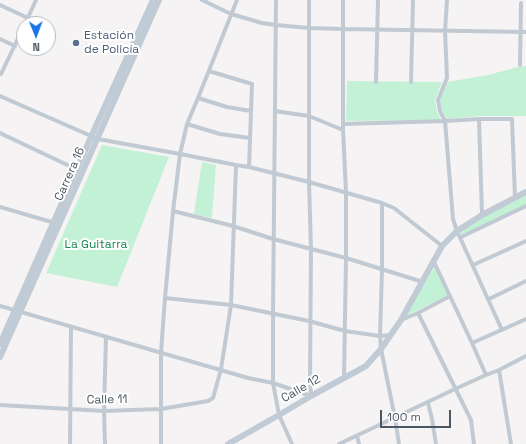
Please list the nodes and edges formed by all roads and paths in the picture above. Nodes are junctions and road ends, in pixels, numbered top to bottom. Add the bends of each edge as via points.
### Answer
1 (36, 0) edge
2 (153, 0) edge
3 (159, 0) edge
4 (202, 0) edge
5 (237, 0) edge
6 (276, 0) edge
7 (309, 0) edge
8 (343, 0) edge
9 (378, 0) edge
10 (413, 0) edge
11 (447, 0) edge
12 (521, 3) dead end
13 (0, 5) edge
14 (231, 14) junction
15 (24, 16) edge
16 (29, 16) edge
17 (276, 25) junction
18 (309, 28) junction
19 (343, 29) junction
20 (377, 30) junction
21 (412, 30) junction
22 (445, 31) junction
23 (521, 32) junction
24 (526, 32) edge
25 (0, 39) edge
26 (16, 42) edge
27 (14, 46) junction
28 (520, 65) dead end
29 (209, 70) junction
30 (0, 73) edge
31 (376, 82) dead end
32 (411, 82) dead end
33 (0, 96) edge
34 (198, 98) junction
35 (275, 110) junction
36 (251, 111) junction
37 (309, 116) junction
38 (479, 119) junction
39 (445, 121) junction
40 (187, 124) junction
41 (343, 124) junction
42 (343, 130) junction
43 (0, 133) edge
44 (95, 138) junction
45 (250, 138) junction
46 (180, 154) junction
47 (236, 165) junction
48 (249, 167) junction
49 (80, 170) junction
50 (274, 174) junction
51 (309, 182) junction
52 (346, 192) junction
53 (526, 192) edge
54 (516, 198) junction
55 (382, 203) junction
56 (526, 206) edge
57 (0, 207) edge
58 (173, 211) junction
59 (482, 215) junction
60 (56, 223) junction
61 (233, 226) junction
62 (458, 231) junction
63 (460, 237) junction
64 (273, 239) junction
65 (526, 241) edge
66 (442, 246) junction
67 (310, 249) junction
68 (346, 258) junction
69 (434, 262) junction
70 (473, 265) junction
71 (382, 269) junction
72 (526, 281) edge
73 (422, 282) junction
74 (450, 296) junction
75 (165, 298) junction
76 (489, 299) junction
77 (231, 305) junction
78 (0, 306) edge
79 (17, 312) junction
80 (418, 313) junction
81 (272, 314) junction
82 (526, 319) edge
83 (401, 320) junction
84 (310, 321) junction
85 (71, 327) junction
86 (345, 330) junction
87 (502, 330) junction
88 (390, 335) junction
89 (380, 336) junction
90 (106, 337) junction
91 (472, 343) junction
92 (0, 344) edge
93 (381, 349) junction
94 (161, 353) junction
95 (526, 356) edge
96 (0, 357) edge
97 (221, 369) junction
98 (499, 370) junction
99 (486, 375) junction
100 (344, 378) junction
101 (273, 383) junction
102 (455, 389) junction
103 (311, 396) junction
104 (428, 403) junction
105 (0, 406) edge
106 (161, 409) junction
107 (70, 410) junction
108 (104, 411) junction
109 (280, 415) junction
110 (395, 418) junction
111 (357, 436) junction
112 (237, 442) edge
113 (70, 444) edge
114 (106, 444) edge
115 (160, 444) edge
116 (228, 444) edge
117 (292, 444) edge
118 (339, 444) edge
119 (359, 444) edge
120 (399, 444) edge
121 (436, 444) edge
122 (474, 444) edge
123 (511, 444) edge

1 - 16 street
2 - 44 main road, Carrera 16
3 - 44 main road, Carrera 16
4 - 14 street
5 - 14 street
6 - 17 street
7 - 18 street
8 - 19 street
9 - 20 street
10 - 21 street
11 - 22 street
12 - 23 street
13 - 15 street
14 - 17 street
14 - 29 street
17 - 18 street
17 - 35 street
18 - 19 street
18 - 37 street
19 - 20 street
19 - 41 street
20 - 21 street
20 - 31 street
21 - 22 street
21 - 32 street
22 - 23 street
22 - 39 street via 447,78 438,100
23 - 24 street
23 - 28 street
25 - 27 street
26 - 27 street
27 - 30 street
29 - 34 street
29 - 36 street via 252,84
33 - 44 street
34 - 36 street
34 - 40 street
35 - 37 street
35 - 50 street
36 - 45 street
37 - 42 street
37 - 51 street
38 - 39 street
38 - 54 street via 512,119
38 - 59 street
39 - 41 street
39 - 62 street via 453,219
40 - 45 street via 220,134
40 - 46 street
41 - 42 street
42 - 52 street
43 - 49 street
44 - 46 street
44 - 49 main road, Carrera 16
45 - 48 street
46 - 47 street
46 - 58 street
47 - 48 street
47 - 61 street
48 - 50 street
49 - 60 main road, Carrera 16
50 - 51 street
50 - 64 street
51 - 52 street
51 - 67 street
52 - 55 street
52 - 68 street
53 - 54 main road
54 - 59 main road
55 - 66 street via 394,208
55 - 71 street
56 - 63 street
57 - 60 street
58 - 61 street
58 - 75 street
59 - 62 main road
60 - 79 main road, Carrera 16
61 - 64 street
61 - 77 street
62 - 63 street
62 - 66 main road
63 - 70 street
64 - 67 street
64 - 81 street
65 - 70 street
66 - 69 main road, Calle 12
67 - 68 street
67 - 84 street
68 - 71 street
68 - 86 street
69 - 73 main road, Calle 12
69 - 74 street
70 - 76 street
71 - 73 street
71 - 89 street
72 - 76 street
73 - 83 main road, Calle 12
74 - 80 street
74 - 91 street
75 - 77 street
75 - 94 street
76 - 87 street
77 - 81 street
77 - 97 street
78 - 79 street
79 - 85 street
79 - 92 main road, Carrera 16
79 - 96 main road, Carrera 16
80 - 83 street
80 - 102 street
81 - 84 street
81 - 101 street
82 - 87 street
83 - 88 main road, Calle 12
84 - 86 street
84 - 103 street
85 - 90 street
85 - 107 street
86 - 89 street
86 - 100 street
87 - 91 street
88 - 89 street
88 - 93 main road, Calle 12
89 - 93 street
90 - 94 street
90 - 108 street
91 - 99 street
93 - 100 main road, Calle 12 via 366,366
93 - 110 street
94 - 97 street
94 - 106 street
95 - 98 street
97 - 101 street
97 - 106 street, Calle 11 via 213,398
98 - 99 street
98 - 123 street
99 - 102 street
100 - 103 main road, Calle 12
101 - 103 street
101 - 109 street
102 - 104 street
102 - 122 street via 471,420
103 - 109 main road, Calle 12
104 - 110 street
104 - 121 street
105 - 107 street, Calle 11
106 - 108 street, Calle 11
106 - 115 street
107 - 108 street, Calle 11
107 - 113 street
108 - 114 street
109 - 112 main road, Calle 12
109 - 117 street
110 - 111 street
110 - 120 street
111 - 118 street
111 - 119 street
112 - 116 main road, Calle 12

